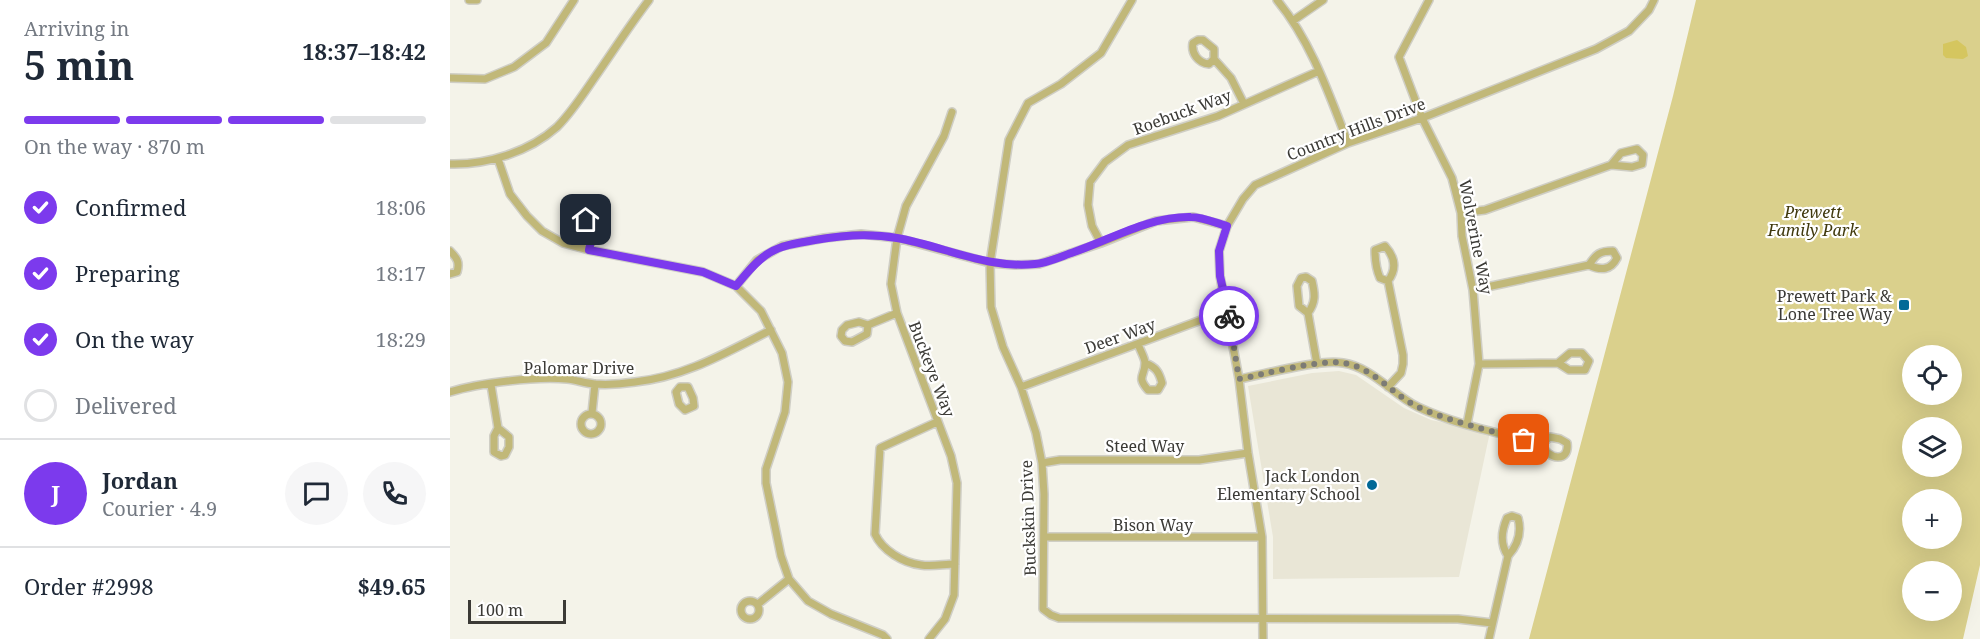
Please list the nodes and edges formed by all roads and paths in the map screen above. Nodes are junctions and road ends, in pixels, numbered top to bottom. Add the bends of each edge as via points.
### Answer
1 (469, 0) edge
2 (477, 0) edge
3 (574, 0) edge
4 (649, 0) edge
5 (1132, 0) edge
6 (1276, 0) edge
7 (1323, 0) edge
8 (1429, 0) edge
9 (1654, 0) edge
10 (1294, 20) junction
11 (1214, 59) dead end
12 (1319, 71) junction
13 (450, 78) edge
14 (1244, 104) junction
15 (952, 112) dead end
16 (1422, 118) junction
17 (1348, 143) junction
18 (498, 159) junction
19 (450, 164) edge
20 (1611, 165) dead end
21 (1461, 213) junction
22 (1227, 226) junction
23 (594, 228) dead end
24 (897, 238) junction
25 (1101, 243) junction
26 (589, 250) junction
27 (450, 251) edge
28 (990, 262) junction
29 (1589, 265) dead end
30 (450, 274) edge
31 (1388, 281) junction
32 (736, 286) junction
33 (1473, 290) junction
34 (1228, 310) junction
35 (897, 313) junction
36 (1308, 313) junction
37 (868, 325) dead end
38 (771, 330) junction
39 (1138, 344) junction
40 (1145, 363) dead end
41 (1558, 363) dead end
42 (1317, 364) junction
43 (1479, 364) junction
44 (675, 375) junction
45 (1239, 379) junction
46 (595, 384) junction
47 (491, 385) junction
48 (680, 387) dead end
49 (1021, 387) junction
50 (1388, 387) junction
51 (450, 392) edge
52 (592, 413) dead end
53 (938, 422) junction
54 (1467, 424) junction
55 (498, 428) dead end
56 (1541, 444) dead end
57 (1248, 453) junction
58 (1042, 463) junction
59 (1044, 537) junction
60 (1263, 537) junction
61 (1508, 556) junction
62 (955, 564) junction
63 (789, 579) junction
64 (758, 604) dead end
65 (1263, 618) junction
66 (1492, 623) junction
67 (887, 639) edge
68 (929, 639) edge
69 (1263, 639) edge
70 (1489, 639) edge

1 - 2 street
3 - 13 street via 546,43 514,67 485,79
4 - 18 street via 575,107 556,128
5 - 28 street, Buckskin Drive via 1101,53 1028,103 1009,140
6 - 10 street
7 - 10 street
8 - 16 street, Wolverine Way via 1399,57
9 - 16 street, Country Hills Drive via 1629,31 1596,49
10 - 12 street
11 - 14 street via 1231,78
12 - 14 street, Roebuck Way
12 - 17 street
14 - 25 street, Roebuck Way via 1128,145 1105,162 1090,182 1088,205 1092,226
15 - 24 street, Buckeye Way via 944,136 906,206
16 - 17 street, Country Hills Drive
16 - 21 street, Wolverine Way via 1452,178
17 - 22 street, Country Hills Drive via 1255,185
18 - 19 street
18 - 26 street via 510,194 527,216 563,243
20 - 21 street via 1485,210
21 - 33 street, Wolverine Way
22 - 25 street via 1193,217 1156,220
22 - 34 street, Country Hills Drive via 1219,251
23 - 26 street
24 - 28 street
24 - 32 street via 861,234 782,246 757,261
24 - 35 street, Buckeye Way via 891,284
25 - 28 street via 1039,264
26 - 32 street via 703,272
27 - 30 street via 459,264 457,272
28 - 49 street, Buckskin Drive via 991,307 1003,348
29 - 33 street
31 - 31 street via 1394,264 1385,246 1376,250 1375,257 1380,278
31 - 50 street via 1403,364 1401,373
32 - 38 street via 761,311
33 - 43 street, Wolverine Way
34 - 39 street, Deer Way
34 - 45 street, Country Hills Drive
35 - 37 street
35 - 53 street, Buckeye Way
36 - 36 street via 1314,305 1315,293 1312,281 1301,278 1297,285 1299,306
36 - 42 street
38 - 44 street, Palomar Drive
38 - 63 street via 782,353 788,382 785,412 766,469 766,483
39 - 40 street
39 - 49 street, Deer Way
41 - 43 street
42 - 45 street
42 - 50 street via 1354,366
43 - 54 street, Wolverine Way
44 - 46 street, Palomar Drive
44 - 48 street
45 - 57 street, Country Hills Drive
46 - 47 street, Palomar Drive via 533,379
46 - 52 street
47 - 51 street, Palomar Drive
47 - 55 street
49 - 58 street, Buckskin Drive
50 - 54 street via 1418,406
53 - 62 street, Buckeye Way via 957,483
53 - 62 street via 880,448 875,534 880,545 921,565
54 - 56 street
57 - 58 street, Steed Way via 1198,460
57 - 60 street, Country Hills Drive
58 - 59 street, Buckskin Drive
59 - 60 street, Bison Way
59 - 65 street, Buckskin Drive via 1043,609 1050,615
60 - 65 street, Country Hills Drive
61 - 61 street via 1519,538 1518,518 1512,516 1507,518 1501,538
61 - 66 street
62 - 68 street, Buckeye Way via 954,595 945,619
63 - 64 street
63 - 67 street via 808,601
65 - 66 street, Buckskin Drive via 1458,619
65 - 69 street, Country Hills Drive
66 - 70 street

